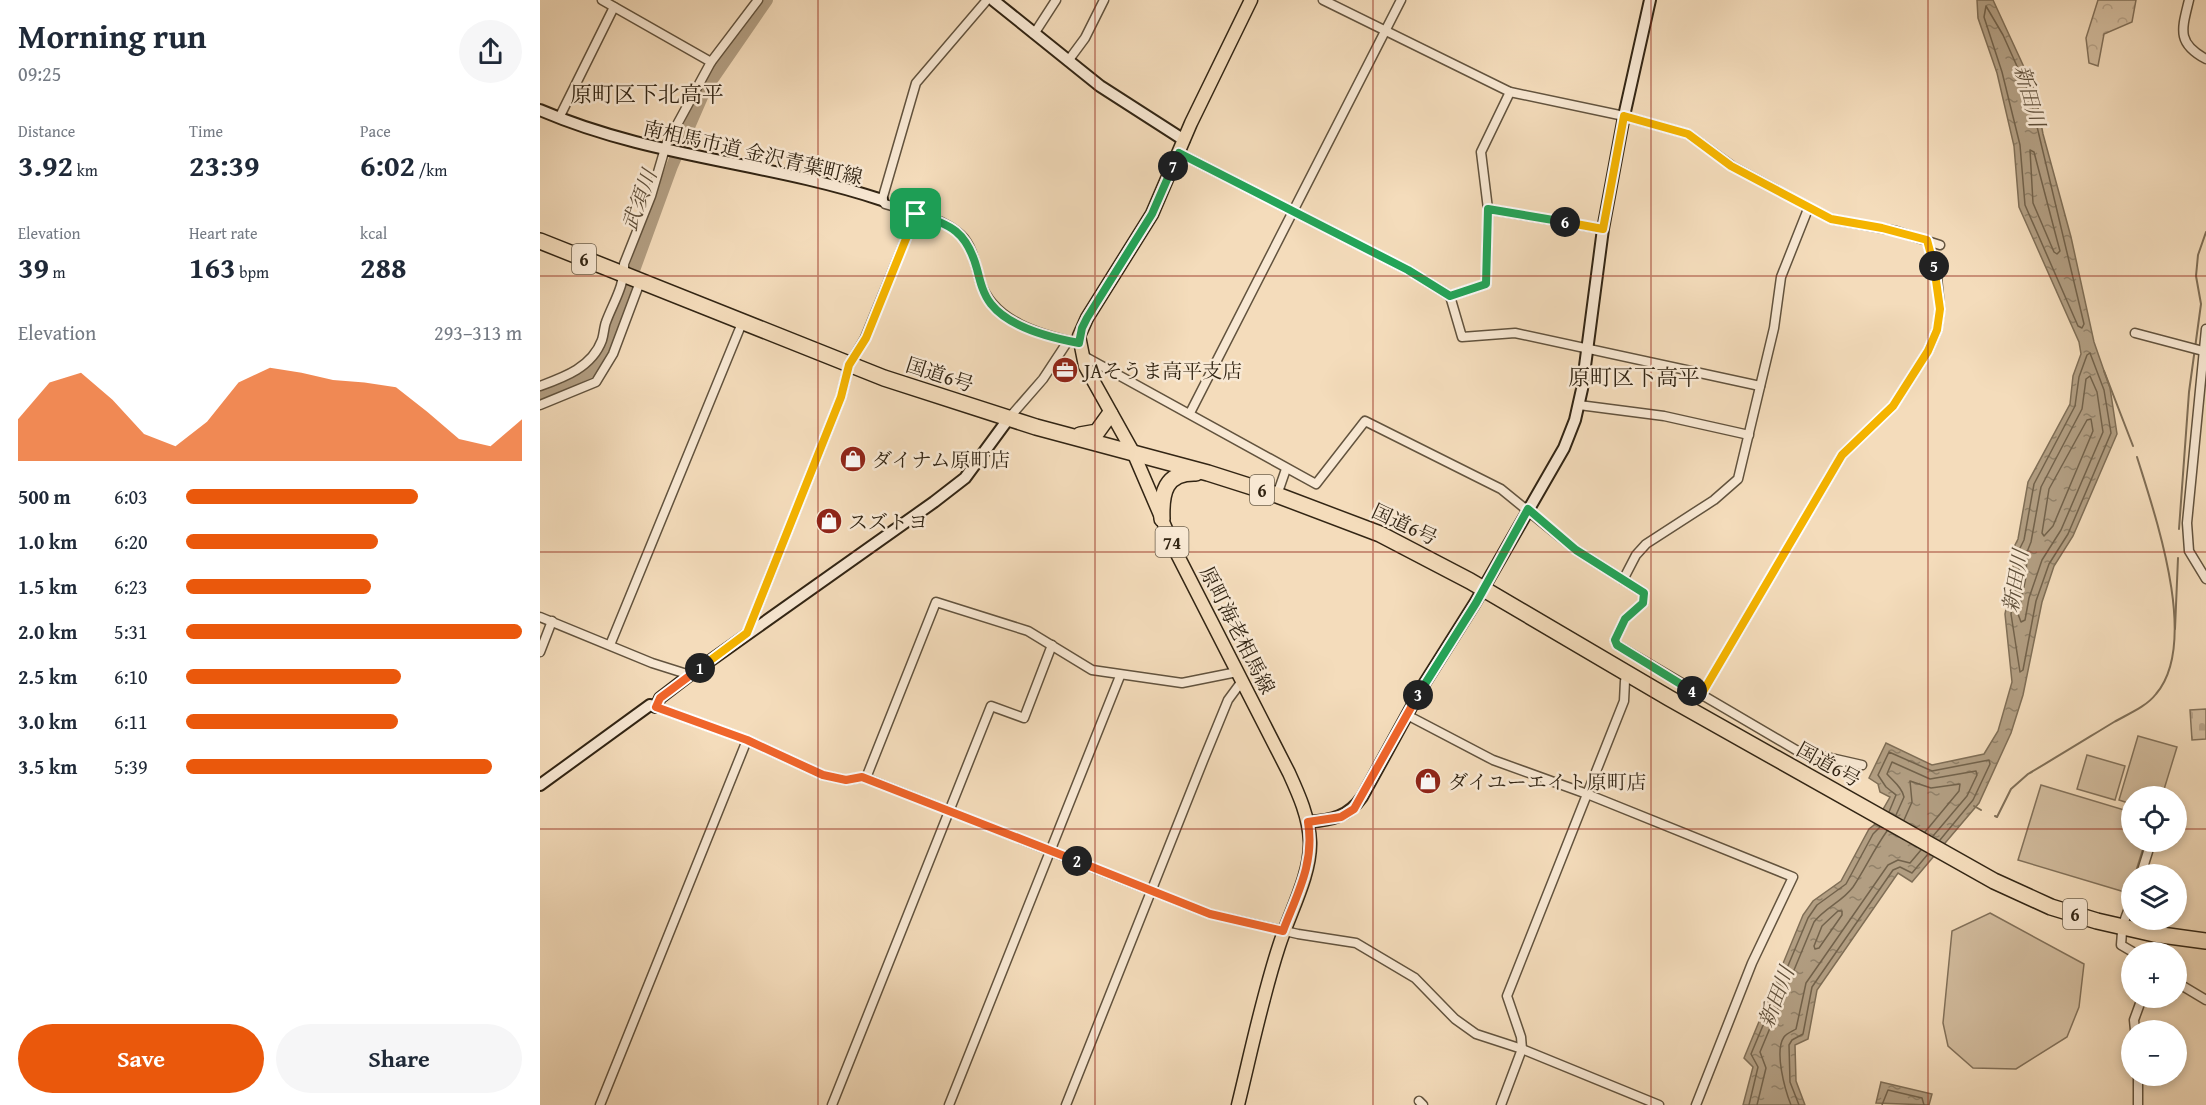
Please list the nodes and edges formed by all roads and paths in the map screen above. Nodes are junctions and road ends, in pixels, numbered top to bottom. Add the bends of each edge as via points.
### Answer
1 (602, 0) edge
2 (758, 0) edge
3 (987, 0) edge
4 (993, 0) edge
5 (1056, 0) edge
6 (1251, 0) edge
7 (1323, 0) edge
8 (1401, 0) edge
9 (1650, 0) edge
10 (2188, 0) edge
11 (1102, 1) edge
12 (614, 7) junction
13 (1386, 31) junction
14 (1034, 34) junction
15 (2206, 59) edge
16 (1068, 61) junction
17 (711, 62) junction
18 (1510, 92) junction
19 (540, 110) edge
20 (1624, 116) junction
21 (559, 118) junction
22 (1184, 140) junction
23 (667, 151) junction
24 (1179, 153) junction
25 (882, 200) junction
26 (1488, 209) junction
27 (1808, 209) junction
28 (1294, 212) junction
29 (916, 214) junction
30 (1603, 229) junction
31 (1927, 240) junction
32 (540, 241) edge
33 (1940, 245) dead end
34 (632, 279) junction
35 (1450, 296) junction
36 (742, 323) junction
37 (2206, 329) edge
38 (2135, 333) dead end
39 (1076, 346) junction
40 (1587, 348) junction
41 (2201, 350) junction
42 (849, 365) junction
43 (540, 386) edge
44 (1760, 386) junction
45 (540, 405) edge
46 (1579, 405) junction
47 (1110, 414) junction
48 (1190, 414) junction
49 (1009, 418) junction
50 (1071, 434) junction
51 (1749, 435) junction
52 (1133, 452) junction
53 (1286, 469) junction
54 (1208, 473) junction
55 (1277, 495) junction
56 (1528, 509) junction
57 (1162, 519) junction
58 (2206, 579) edge
59 (1623, 580) junction
60 (1483, 588) junction
61 (540, 616) edge
62 (552, 621) junction
63 (747, 633) junction
64 (610, 645) junction
65 (1052, 645) junction
66 (540, 652) edge
67 (690, 675) junction
68 (1120, 676) junction
69 (1239, 676) junction
70 (1625, 681) dead end
71 (1701, 695) junction
72 (656, 707) junction
73 (1407, 715) junction
74 (747, 740) junction
75 (1862, 765) dead end
76 (866, 778) junction
77 (540, 785) edge
78 (1587, 794) junction
79 (950, 811) junction
80 (1308, 822) junction
81 (1051, 851) junction
82 (1152, 891) junction
83 (1283, 931) junction
84 (2122, 932) dead end
85 (2206, 941) edge
86 (2121, 942) edge
87 (2187, 989) edge
88 (2206, 1000) edge
89 (1522, 1049) junction
90 (2138, 1086) edge
91 (600, 1105) edge
92 (832, 1105) edge
93 (950, 1105) edge
94 (1066, 1105) edge
95 (1238, 1105) edge
96 (1501, 1105) edge
97 (1659, 1105) edge
98 (1696, 1105) edge
99 (2138, 1105) edge

1 - 12 street
2 - 17 street
3 - 25 street via 916,83
4 - 14 street
5 - 14 street
6 - 22 main road
7 - 13 street
8 - 13 street
9 - 20 street
10 - 15 street via 2182,35 2187,46
11 - 16 street via 1085,38
12 - 17 street
12 - 21 street
13 - 18 street
13 - 28 street
14 - 16 street
16 - 22 street
17 - 23 street
18 - 20 street
18 - 26 street via 1481,152
19 - 21 street, 南相馬市道 金沢青葉町線
20 - 27 street via 1688,134 1731,166
20 - 30 street
21 - 23 street, 南相馬市道 金沢青葉町線 via 619,140
22 - 24 main road
23 - 25 street, 南相馬市道 金沢青葉町線 via 804,178
23 - 34 street via 624,264
24 - 28 street
24 - 39 main road via 1152,214 1087,318
25 - 29 street, 南相馬市道 金沢青葉町線
26 - 30 street
26 - 35 street via 1486,284
27 - 31 street via 1840,222
27 - 44 street via 1781,277
28 - 35 street
28 - 48 street
29 - 39 street, 南相馬市道 金沢青葉町線 via 946,224 966,241 986,297 1000,312
29 - 42 street via 866,338
30 - 40 street
31 - 33 street
31 - 71 street via 1940,309 1928,351 1893,406 1842,455
32 - 34 highway, 国道6号 / 6
34 - 36 highway, 国道6号 / 6
34 - 43 street via 605,323 597,351 577,370
34 - 45 street via 613,354 596,382
35 - 40 street via 1462,337 1515,333
36 - 42 highway, 国道6号 / 6
36 - 64 street
37 - 41 street
38 - 41 street
39 - 47 main road, 原町海老相馬線 / 74
39 - 48 street, 南相馬市道 金沢青葉町線
39 - 49 street
40 - 44 street
40 - 46 street
41 - 58 street via 2187,523 2189,551
42 - 49 highway, 国道6号 / 6
42 - 63 street via 841,397
44 - 51 street
46 - 51 street via 1664,416
46 - 56 street via 1564,448
47 - 50 highway via 1097,432
47 - 52 main road, 原町海老相馬線 / 74
48 - 53 street, 南相馬市道 金沢青葉町線
49 - 50 highway, 国道6号 / 6
49 - 63 street via 965,478
50 - 52 highway, 国道6号 / 6
51 - 59 street via 1736,481 1646,544
52 - 54 highway, 国道6号 / 6
52 - 57 main road, 原町海老相馬線 / 74
53 - 55 street
53 - 56 street, 南相馬市道 金沢青葉町線 via 1316,484 1365,421 1500,489
54 - 55 highway, 国道6号 / 6
54 - 57 highway via 1182,474 1170,479 1163,492
55 - 60 highway, 国道6号 / 6 via 1380,534
56 - 59 street, 南相馬市道 金沢青葉町線 via 1576,550
56 - 60 street
57 - 69 main road, 原町海老相馬線 / 74
59 - 71 street, 南相馬市道 金沢青葉町線 via 1645,597 1625,619 1615,640 1617,645 1635,661
60 - 73 street
60 - 85 highway, 国道6号 / 6 via 1669,698 2012,890 2068,912 2125,928
61 - 62 street
62 - 64 street
62 - 66 street
63 - 67 street
64 - 67 street
65 - 68 street via 1092,670
65 - 76 street via 1028,631 936,602
65 - 79 street via 1024,718 991,706
67 - 72 street via 660,698
68 - 69 street via 1182,683
68 - 81 street
69 - 80 main road, 原町海老相馬線 / 74 via 1289,773
69 - 82 street
70 - 78 street via 1624,701
71 - 75 street, 南相馬市道 金沢青葉町線 via 1796,750
72 - 74 street
72 - 77 street via 650,705
73 - 78 street via 1493,760
73 - 80 street via 1354,809 1341,817
74 - 76 street via 823,775 846,780
74 - 91 street
76 - 79 street
78 - 89 street via 1508,996
78 - 98 street via 1792,877 1752,963
79 - 81 street
79 - 92 street
80 - 83 main road, 原町海老相馬線 / 74 via 1308,867
81 - 82 street
81 - 93 street
82 - 83 street via 1210,914
82 - 94 street
83 - 89 street via 1356,943 1415,978 1471,1031
83 - 95 main road, 原町海老相馬線 / 74
84 - 86 street
87 - 88 street
89 - 96 street
89 - 97 street
90 - 99 street

